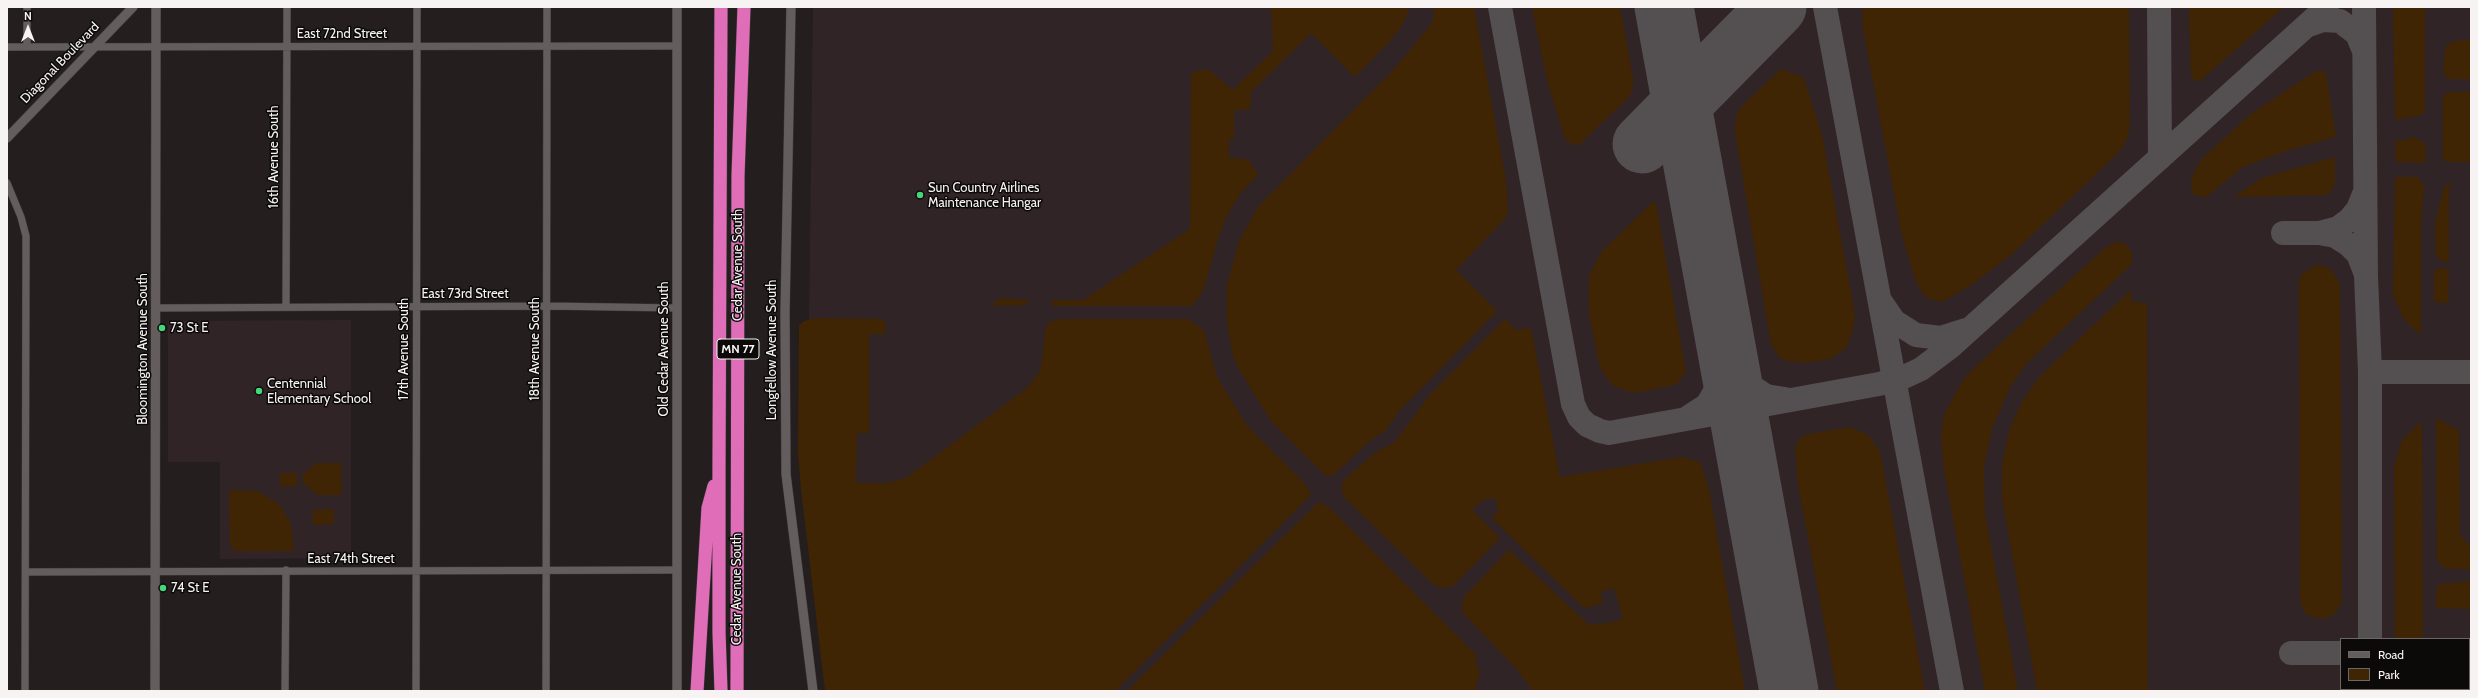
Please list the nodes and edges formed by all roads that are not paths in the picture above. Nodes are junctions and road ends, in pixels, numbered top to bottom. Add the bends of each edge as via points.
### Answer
1 (27, 7) edge
2 (133, 7) edge
3 (156, 7) edge
4 (287, 7) edge
5 (417, 7) edge
6 (547, 7) edge
7 (677, 7) edge
8 (721, 7) edge
9 (744, 7) edge
10 (791, 7) edge
11 (417, 45) junction
12 (547, 45) junction
13 (94, 46) junction
14 (156, 46) junction
15 (286, 46) junction
16 (677, 46) junction
17 (7, 47) edge
18 (27, 47) junction
19 (7, 138) edge
20 (7, 183) edge
21 (416, 306) junction
22 (548, 306) junction
23 (286, 307) junction
24 (156, 308) junction
25 (677, 308) junction
26 (719, 465) junction
27 (286, 570) junction
28 (546, 570) junction
29 (677, 570) junction
30 (156, 571) junction
31 (416, 571) junction
32 (26, 572) junction
33 (25, 691) edge
34 (155, 691) edge
35 (285, 691) edge
36 (416, 691) edge
37 (546, 691) edge
38 (677, 691) edge
39 (697, 691) edge
40 (722, 691) edge
41 (737, 691) edge
42 (813, 691) edge

1 - 18 street
2 - 13 street, Diagonal Boulevard
3 - 14 street, Bloomington Avenue South
4 - 15 street, 16th Avenue South
5 - 11 street, 17th Avenue South
6 - 12 street, 18th Avenue South
7 - 16 street, Old Cedar Avenue South
8 - 26 highway, Cedar Avenue South / MN 77
9 - 41 highway, Cedar Avenue South / MN 77 via 738,176
10 - 42 street, Longfellow Avenue South via 785,312 786,474
11 - 12 street, East 72nd Street
11 - 15 street, East 72nd Street
11 - 21 street, 17th Avenue South
12 - 16 street, East 72nd Street
12 - 22 street, 18th Avenue South
13 - 14 street, East 72nd Street
13 - 18 street, East 72nd Street
13 - 19 street, Diagonal Boulevard
14 - 15 street, East 72nd Street
14 - 24 street, Bloomington Avenue South
15 - 23 street, 16th Avenue South
16 - 25 street, Old Cedar Avenue South
17 - 18 street, East 72nd Street
20 - 32 street via 26,236
21 - 22 street, East 73rd Street
21 - 23 street, East 73rd Street
21 - 31 street, 17th Avenue South
22 - 25 street, East 73rd Street
22 - 28 street, 18th Avenue South
23 - 24 street, East 73rd Street
24 - 30 street, Bloomington Avenue South
25 - 29 street, Old Cedar Avenue South
26 - 39 highway via 708,508
26 - 40 highway, Cedar Avenue South / MN 77 via 719,632
27 - 30 street, East 74th Street
27 - 31 street, East 74th Street
27 - 35 street
28 - 29 street, East 74th Street
28 - 31 street, East 74th Street
28 - 37 street, 18th Avenue South
29 - 38 street, Old Cedar Avenue South
30 - 32 street, East 74th Street
30 - 34 street, Bloomington Avenue South
31 - 36 street, 17th Avenue South
32 - 33 street

